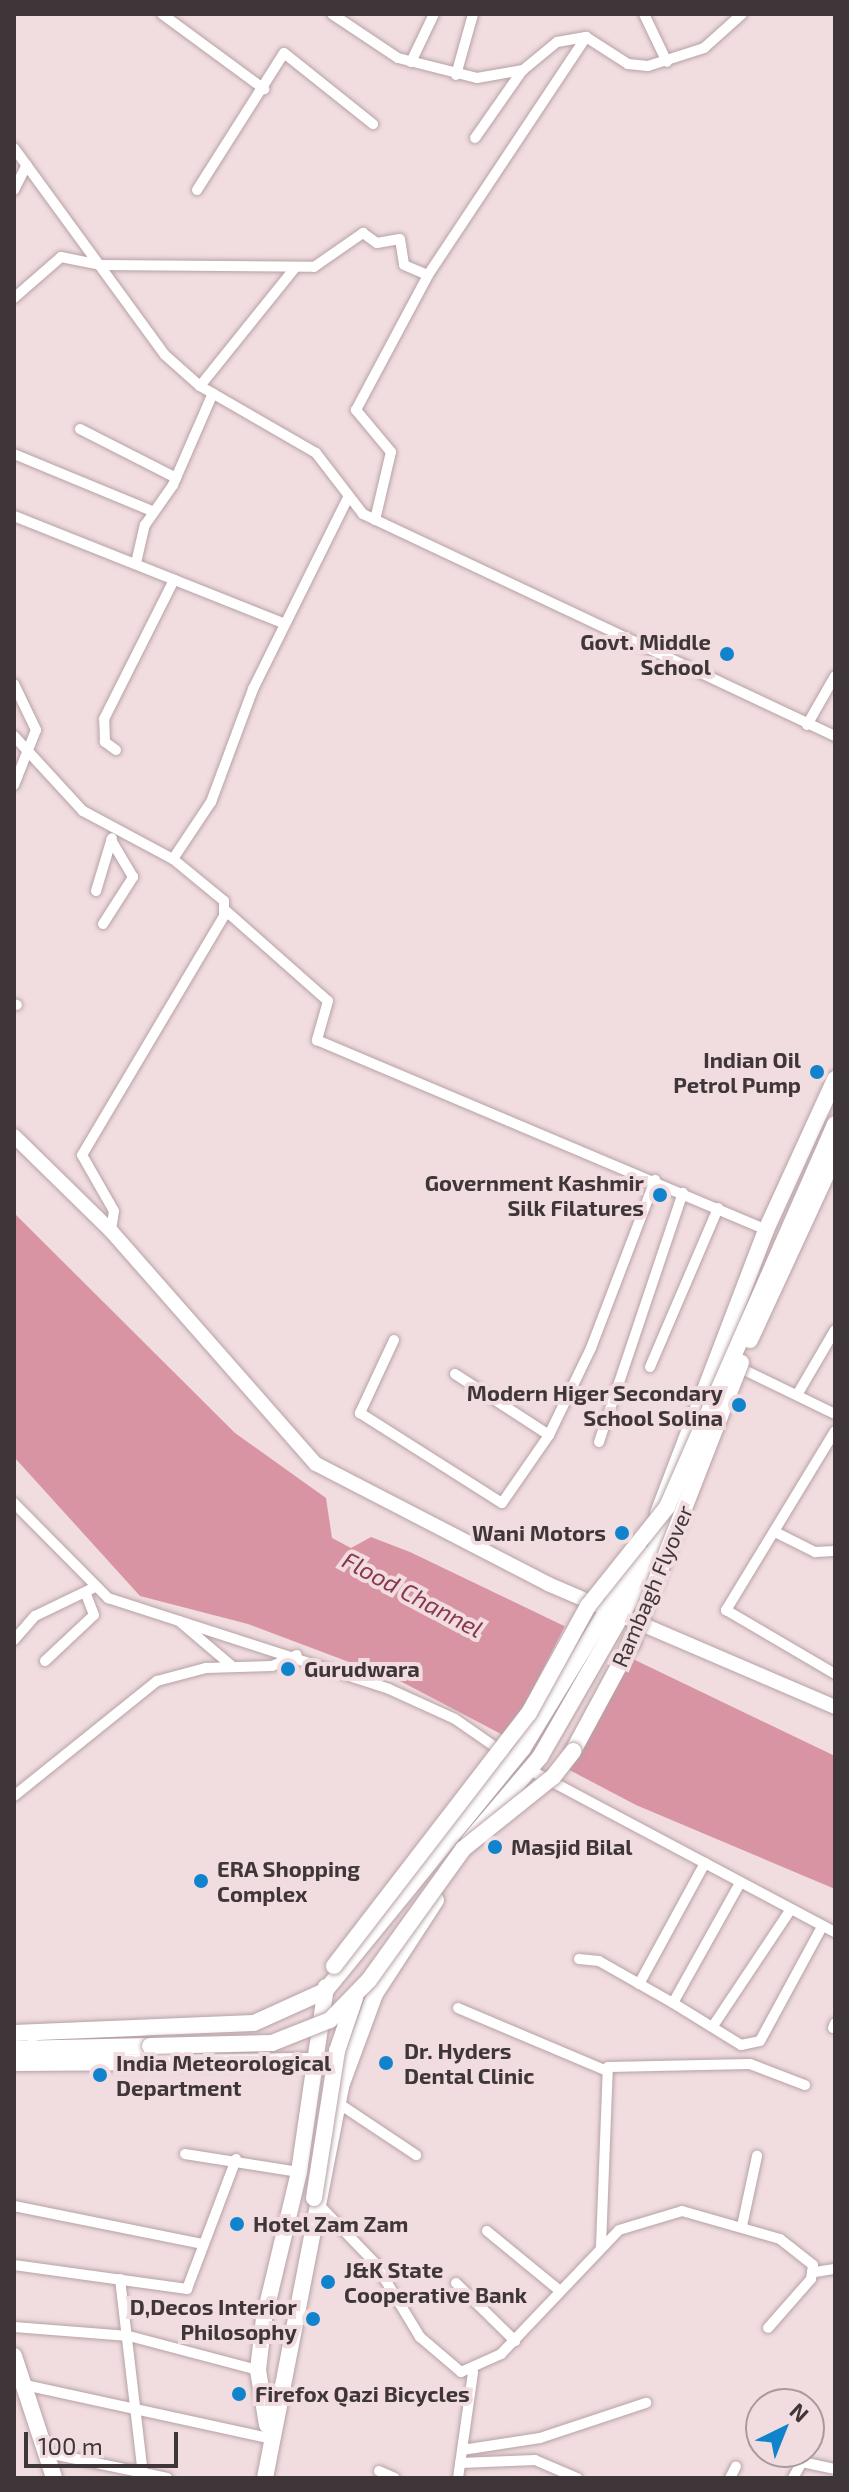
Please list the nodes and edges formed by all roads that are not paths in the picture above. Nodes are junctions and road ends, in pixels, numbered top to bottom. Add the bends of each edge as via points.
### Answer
1 (162, 14) edge
2 (332, 14) edge
3 (434, 14) edge
4 (473, 14) edge
5 (644, 14) edge
6 (742, 14) edge
7 (586, 37) junction
8 (411, 62) junction
9 (667, 62) junction
10 (523, 70) junction
11 (456, 75) junction
12 (264, 89) junction
13 (373, 124) dead end
14 (475, 138) dead end
15 (14, 148) edge
16 (27, 165) junction
17 (14, 190) edge
18 (197, 190) dead end
19 (101, 265) junction
20 (295, 268) junction
21 (428, 275) junction
22 (14, 298) edge
23 (200, 386) junction
24 (213, 393) junction
25 (80, 429) dead end
26 (14, 454) edge
27 (176, 478) junction
28 (348, 498) junction
29 (152, 511) junction
30 (14, 516) edge
31 (375, 520) junction
32 (136, 563) junction
33 (174, 580) junction
34 (283, 623) junction
35 (835, 676) edge
36 (14, 684) edge
37 (807, 725) junction
38 (14, 736) edge
39 (835, 736) edge
40 (29, 750) junction
41 (116, 750) dead end
42 (14, 785) edge
43 (112, 837) junction
44 (173, 859) junction
45 (96, 891) dead end
46 (225, 910) junction
47 (103, 924) dead end
48 (835, 1079) edge
49 (835, 1124) edge
50 (14, 1136) edge
51 (835, 1138) edge
52 (803, 1145) junction
53 (832, 1157) edge
54 (655, 1180) junction
55 (683, 1193) junction
56 (718, 1208) junction
57 (766, 1230) junction
58 (111, 1231) junction
59 (835, 1330) edge
60 (394, 1340) dead end
61 (716, 1356) junction
62 (734, 1365) junction
63 (650, 1367) dead end
64 (455, 1374) dead end
65 (797, 1395) junction
66 (835, 1414) edge
67 (835, 1431) edge
68 (549, 1435) junction
69 (599, 1442) dead end
70 (14, 1503) edge
71 (775, 1532) junction
72 (835, 1551) edge
73 (90, 1591) junction
74 (603, 1608) junction
75 (621, 1615) junction
76 (174, 1618) junction
77 (14, 1640) edge
78 (297, 1655) junction
79 (45, 1661) dead end
80 (233, 1667) junction
81 (835, 1674) edge
82 (835, 1707) edge
83 (518, 1754) junction
84 (535, 1764) junction
85 (14, 1796) edge
86 (705, 1863) junction
87 (740, 1883) junction
88 (789, 1912) junction
89 (822, 1927) junction
90 (835, 1932) edge
91 (579, 1959) dead end
92 (639, 1984) junction
93 (325, 1991) junction
94 (355, 1997) junction
95 (673, 2003) junction
96 (458, 2008) dead end
97 (713, 2026) junction
98 (14, 2033) edge
99 (32, 2047) junction
100 (14, 2049) edge
101 (315, 2058) junction
102 (14, 2063) edge
103 (607, 2071) junction
104 (805, 2085) dead end
105 (338, 2103) junction
106 (306, 2122) junction
107 (334, 2124) junction
108 (185, 2154) dead end
109 (416, 2155) dead end
110 (757, 2156) dead end
111 (236, 2159) junction
112 (299, 2172) junction
113 (318, 2202) junction
114 (14, 2206) edge
115 (742, 2226) junction
116 (487, 2231) dead end
117 (203, 2244) junction
118 (601, 2246) junction
119 (14, 2265) edge
120 (835, 2269) edge
121 (815, 2272) junction
122 (120, 2279) junction
123 (456, 2283) dead end
124 (560, 2291) junction
125 (14, 2327) edge
126 (768, 2328) dead end
127 (129, 2336) junction
128 (515, 2341) junction
129 (14, 2356) edge
130 (258, 2370) junction
131 (473, 2372) junction
132 (25, 2385) junction
133 (646, 2403) dead end
134 (137, 2405) junction
135 (269, 2438) junction
136 (462, 2450) junction
137 (43, 2452) junction
138 (460, 2463) junction
139 (736, 2466) dead end
140 (835, 2469) edge
141 (379, 2471) dead end
142 (119, 2473) edge
143 (143, 2474) junction
144 (54, 2478) edge
145 (167, 2478) edge
146 (265, 2478) edge
147 (395, 2478) edge
148 (458, 2478) edge
149 (577, 2478) edge
150 (730, 2478) edge
151 (793, 2478) edge

1 - 12 street
2 - 8 street
3 - 8 street
4 - 11 street
5 - 9 street
6 - 9 street via 704,48
7 - 9 street via 628,64
7 - 10 street via 557,42
7 - 21 street
8 - 11 street
10 - 11 street
10 - 14 street
12 - 13 street via 279,58 289,53
12 - 18 street
15 - 16 street
16 - 17 street
16 - 19 street
19 - 20 street
19 - 22 street via 55,259
19 - 23 street via 165,355
20 - 21 street via 323,265 363,233 377,243 400,239 404,265
20 - 23 street
21 - 31 street via 356,410 391,452
23 - 24 street
24 - 27 street
24 - 28 street via 316,453
25 - 27 street
26 - 29 street
27 - 29 street
28 - 31 street
28 - 34 street
29 - 32 street
30 - 32 street
31 - 37 street
32 - 33 street
33 - 34 street
33 - 41 street via 139,661 104,719 105,742
34 - 44 street via 215,794
35 - 37 street
36 - 40 street via 35,725
37 - 39 street
38 - 40 street
40 - 42 street
40 - 43 street
43 - 44 street
43 - 45 street
43 - 47 street via 133,877
44 - 46 street via 219,895
46 - 54 street via 328,1001 317,1040
46 - 58 street via 82,1155 114,1211
48 - 52 main road
49 - 93 main road, Rambagh Flyover, bridge via 667,1507 588,1606 529,1713 334,1966
50 - 58 main road
51 - 53 main road
52 - 53 street
52 - 57 main road
53 - 62 main road
53 - 94 main road, Rambagh Flyover, bridge via 739,1368 632,1642 573,1751 553,1777 463,1849
54 - 55 street
54 - 68 street
55 - 56 street
55 - 69 street
56 - 57 street
56 - 63 street
57 - 61 main road
58 - 74 main road via 302,1454
59 - 65 street
60 - 68 street via 360,1413 491,1502 509,1499
61 - 62 street
61 - 74 main road via 652,1530
62 - 65 street
62 - 75 main road
64 - 68 street
65 - 66 street
67 - 71 street
70 - 73 street
71 - 72 street via 815,1552
71 - 81 street via 726,1610
73 - 76 street
73 - 77 street via 35,1616
73 - 79 street via 94,1615
74 - 75 main road
74 - 83 main road
75 - 82 main road
75 - 84 main road
76 - 78 street
76 - 80 street
78 - 80 street via 272,1666
78 - 83 street via 434,1708
80 - 85 street via 157,1681
83 - 93 main road
84 - 86 street
84 - 105 main road via 476,1830 375,1994
86 - 87 street
86 - 92 street
87 - 88 street
87 - 95 street
88 - 89 street
88 - 97 street
89 - 90 street
89 - 97 street via 757,2046
91 - 92 street via 599,1961
92 - 95 street
93 - 98 main road via 254,2023
93 - 101 main road, Rambagh Flyover
94 - 99 main road, Rambagh Flyover, bridge via 318,2027 272,2043
94 - 113 main road, bridge via 337,2051
95 - 97 street
96 - 103 street
99 - 100 main road, Rambagh Flyover
99 - 101 main road via 48,2058
101 - 102 main road
101 - 106 main road, Rambagh Flyover
103 - 104 street via 616,2063 740,2063
103 - 118 street
105 - 107 main road
105 - 109 street
106 - 107 main road
106 - 112 main road, Rambagh Flyover
107 - 113 main road
108 - 111 street
110 - 115 street
111 - 112 street
111 - 117 street
112 - 130 main road, Rambagh Flyover
113 - 131 street via 375,2263 420,2337 453,2368
113 - 135 main road via 280,2339 284,2354
114 - 117 street
115 - 118 street via 682,2211 629,2224
115 - 121 street via 793,2245
116 - 124 street
117 - 122 street via 187,2289
118 - 124 street
119 - 122 street
120 - 121 street
121 - 126 street
122 - 127 street
123 - 128 street
124 - 128 street
125 - 127 street
127 - 130 street
127 - 134 street
128 - 131 street
129 - 132 main road
130 - 135 main road
131 - 136 street
132 - 134 street
132 - 137 main road
133 - 136 street via 540,2438
134 - 135 street
134 - 143 street
135 - 146 main road
136 - 138 street
137 - 142 street
137 - 144 main road
138 - 148 street
138 - 149 street via 535,2460
139 - 150 street
140 - 151 street via 802,2462
141 - 147 street
142 - 143 street
143 - 145 street

